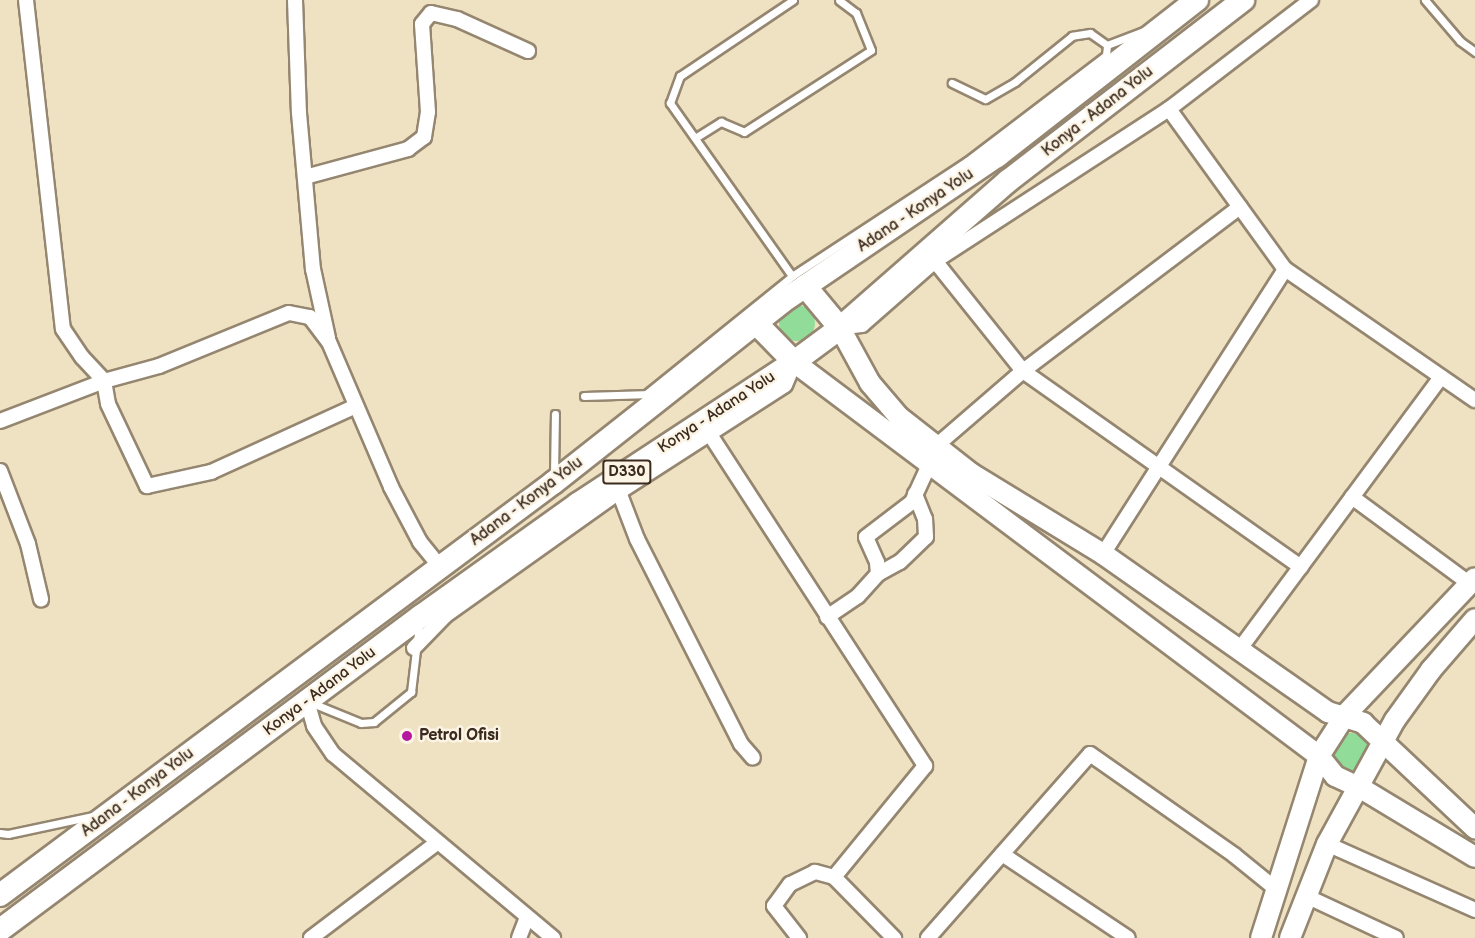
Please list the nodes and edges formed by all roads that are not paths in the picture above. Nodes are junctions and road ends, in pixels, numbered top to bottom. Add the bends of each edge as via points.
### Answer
1 (26, 0) edge
2 (295, 0) edge
3 (793, 0) edge
4 (839, 0) edge
5 (1197, 0) edge
6 (1243, 0) edge
7 (1311, 0) edge
8 (1425, 0) edge
9 (1173, 19) junction
10 (1107, 45) junction
11 (528, 51) dead end
12 (1475, 52) edge
13 (952, 83) dead end
14 (1169, 109) junction
15 (695, 138) junction
16 (305, 177) junction
17 (1240, 207) junction
18 (935, 261) junction
19 (1285, 269) junction
20 (799, 281) junction
21 (756, 323) junction
22 (840, 328) junction
23 (328, 342) junction
24 (794, 362) junction
25 (1023, 371) junction
26 (1440, 378) junction
27 (104, 381) junction
28 (658, 394) junction
29 (584, 396) dead end
30 (1475, 400) edge
31 (356, 406) junction
32 (555, 414) dead end
33 (0, 421) edge
34 (709, 433) junction
35 (932, 455) junction
36 (1159, 466) junction
37 (0, 471) edge
38 (554, 483) junction
39 (619, 492) junction
40 (915, 494) junction
41 (1352, 497) junction
42 (1103, 554) junction
43 (440, 567) junction
44 (1300, 567) junction
45 (878, 574) junction
46 (1472, 581) edge
47 (41, 599) dead end
48 (421, 616) junction
49 (827, 617) junction
50 (1475, 619) edge
51 (414, 648) junction
52 (1239, 650) junction
53 (307, 701) junction
54 (1344, 717) junction
55 (1383, 742) junction
56 (1319, 756) junction
57 (753, 758) dead end
58 (1359, 787) junction
59 (113, 811) junction
60 (1475, 828) edge
61 (0, 833) edge
62 (438, 842) junction
63 (1328, 844) junction
64 (1002, 854) junction
65 (1475, 857) edge
66 (834, 877) junction
67 (1277, 890) junction
68 (0, 896) edge
69 (1306, 896) junction
70 (1475, 910) edge
71 (527, 916) junction
72 (0, 930) edge
73 (311, 938) edge
74 (519, 938) edge
75 (553, 938) edge
76 (799, 938) edge
77 (894, 938) edge
78 (928, 938) edge
79 (1128, 938) edge
80 (1261, 938) edge
81 (1290, 938) edge
82 (1396, 938) edge

1 - 27 street via 63,328
2 - 16 street
3 - 15 lane via 680,76 670,103
4 - 15 lane via 856,13 871,50 744,132 721,122
5 - 9 highway, Adana - Konya Yolu / D330
6 - 22 highway, Konya - Adana Yolu / D330 via 1008,182
7 - 14 street
8 - 12 lane via 1460,41
9 - 10 lane
9 - 20 highway, Adana - Konya Yolu / D330 via 997,156
10 - 13 lane via 1090,33 1072,36 1015,82 985,99
10 - 20 lane via 1106,56
11 - 16 street via 457,19 431,13 422,24 428,112 424,137 408,149
14 - 17 street
14 - 18 street
15 - 20 lane
16 - 23 street via 313,269
17 - 19 street
17 - 25 street
18 - 22 street via 862,326
18 - 25 street
19 - 26 street
19 - 36 street
20 - 21 highway, Adana - Konya Yolu / D330
20 - 22 highway
20 - 28 lane
21 - 24 highway
21 - 28 highway, Adana - Konya Yolu / D330
22 - 24 highway, Konya - Adana Yolu / D330
22 - 35 main road via 870,383
23 - 27 street via 310,317 289,313 159,366
23 - 31 street
24 - 34 street via 785,385
24 - 35 main road
24 - 48 highway, Konya - Adana Yolu / D330 via 578,504
25 - 35 street
25 - 36 street
26 - 30 street
26 - 41 street
27 - 31 street via 108,404 147,486 211,472
27 - 33 street
28 - 29 lane
28 - 38 highway, Adana - Konya Yolu / D330
31 - 43 street via 420,542
32 - 38 lane
34 - 39 street
34 - 49 street
35 - 40 street
35 - 42 main road via 972,474
35 - 56 main road
36 - 42 street
36 - 44 street
37 - 47 street via 28,544
38 - 43 highway, Adana - Konya Yolu / D330
39 - 51 street via 446,615
39 - 57 street via 642,549 741,744
40 - 45 street via 912,502 866,537
40 - 45 street via 926,519 926,537 900,562
41 - 44 street
41 - 46 street
42 - 52 main road
43 - 59 highway, Adana - Konya Yolu / D330
44 - 52 street
45 - 49 street via 858,596
46 - 54 main road
48 - 51 lane
48 - 53 highway, Konya - Adana Yolu / D330
49 - 66 street via 925,766
50 - 55 main road via 1431,670
51 - 53 lane via 411,692 374,722 360,723
52 - 54 main road via 1328,712
53 - 62 street via 314,726 333,754
53 - 72 highway, Konya - Adana Yolu / D330
54 - 55 main road via 1363,723
54 - 56 main road
55 - 58 main road
55 - 60 main road
56 - 58 main road via 1335,776
56 - 67 main road
58 - 63 main road
58 - 65 main road
59 - 61 lane
59 - 68 highway, Adana - Konya Yolu / D330
62 - 71 street
62 - 73 street
63 - 69 main road
63 - 70 street
64 - 67 street via 1090,754 1234,855
64 - 78 street
64 - 79 street
66 - 76 street via 815,872 790,884 774,906
66 - 77 street
67 - 80 main road
69 - 81 main road
69 - 82 street
71 - 74 street
71 - 75 street

